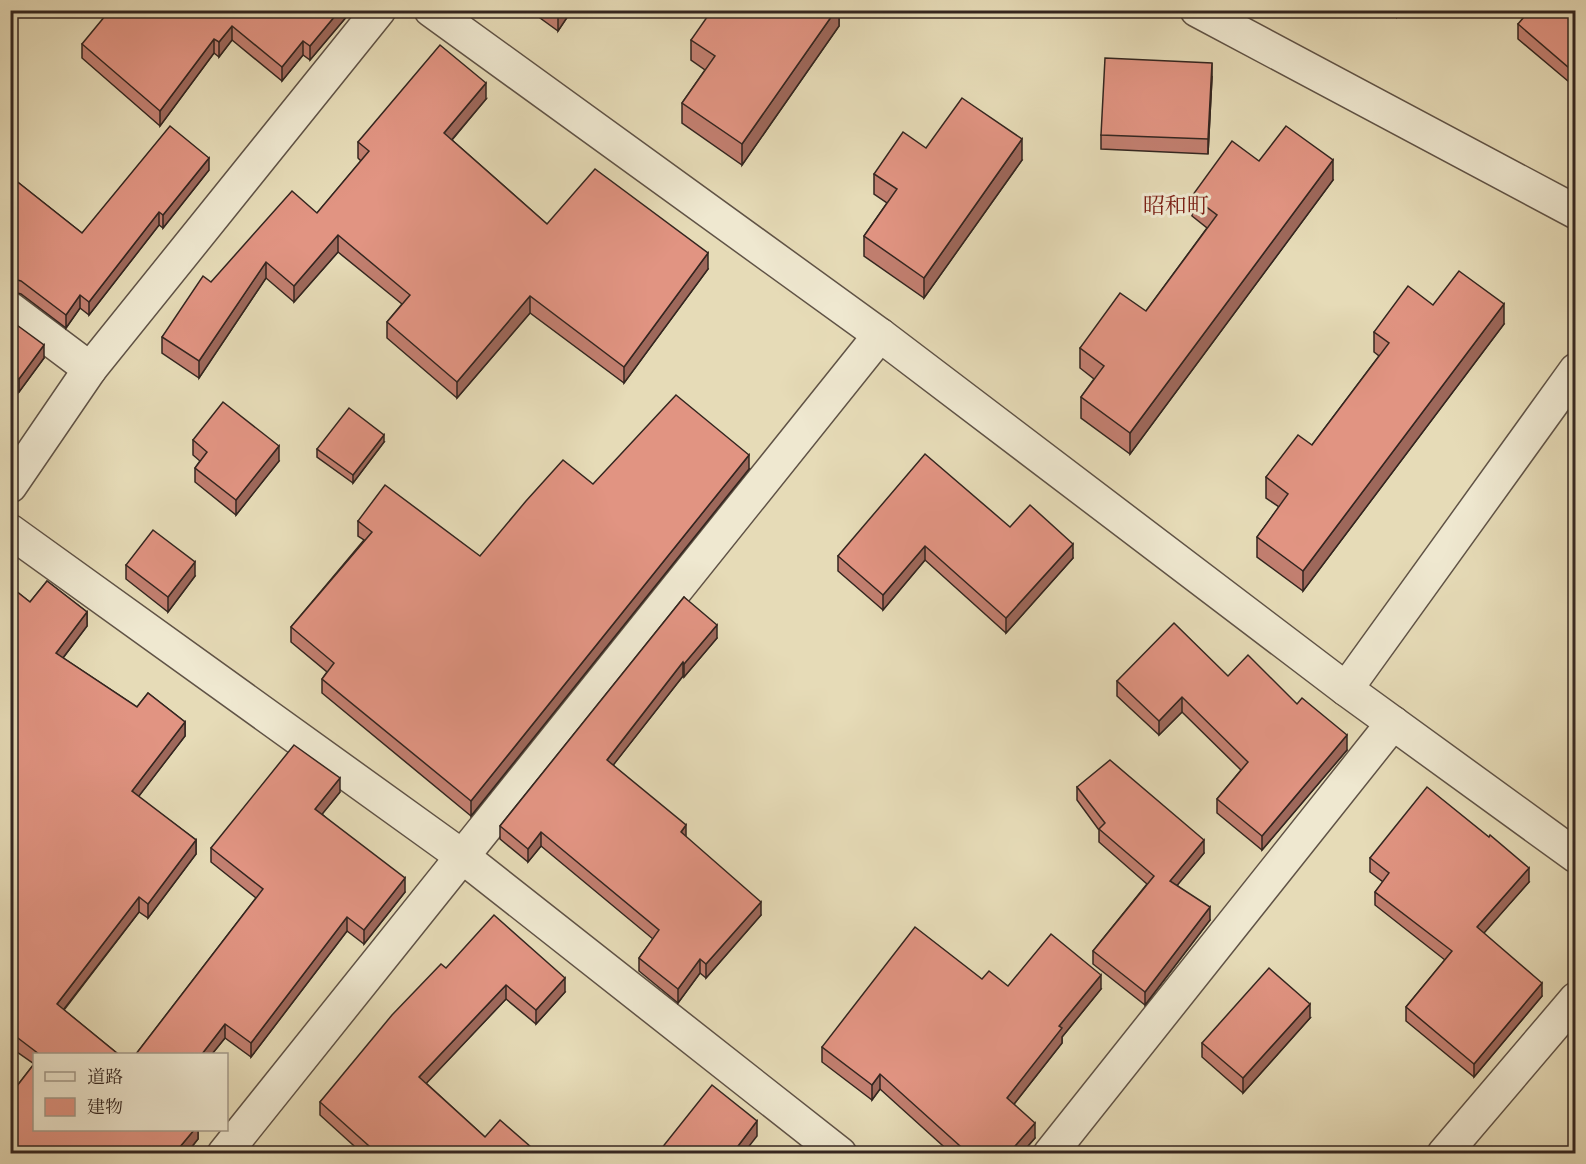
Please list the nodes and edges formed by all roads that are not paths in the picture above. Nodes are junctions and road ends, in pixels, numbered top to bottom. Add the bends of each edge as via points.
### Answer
1 (379, 10) edge
2 (431, 10) edge
3 (1197, 10) edge
4 (1575, 212) edge
5 (10, 309) edge
6 (880, 335) junction
7 (90, 369) junction
8 (1575, 370) edge
9 (21, 447) edge
10 (10, 486) edge
11 (10, 531) edge
12 (1346, 689) junction
13 (1392, 723) junction
14 (1575, 856) edge
15 (463, 858) junction
16 (1575, 999) edge
17 (224, 1154) edge
18 (840, 1154) edge
19 (1050, 1154) edge
20 (1444, 1154) edge

1 - 7 street
2 - 6 street
3 - 4 street
5 - 7 street
6 - 12 street
6 - 15 street
7 - 9 street
8 - 12 street
9 - 10 street
11 - 15 street
12 - 13 street
13 - 14 street
13 - 19 street
15 - 17 street
15 - 18 street
16 - 20 street

